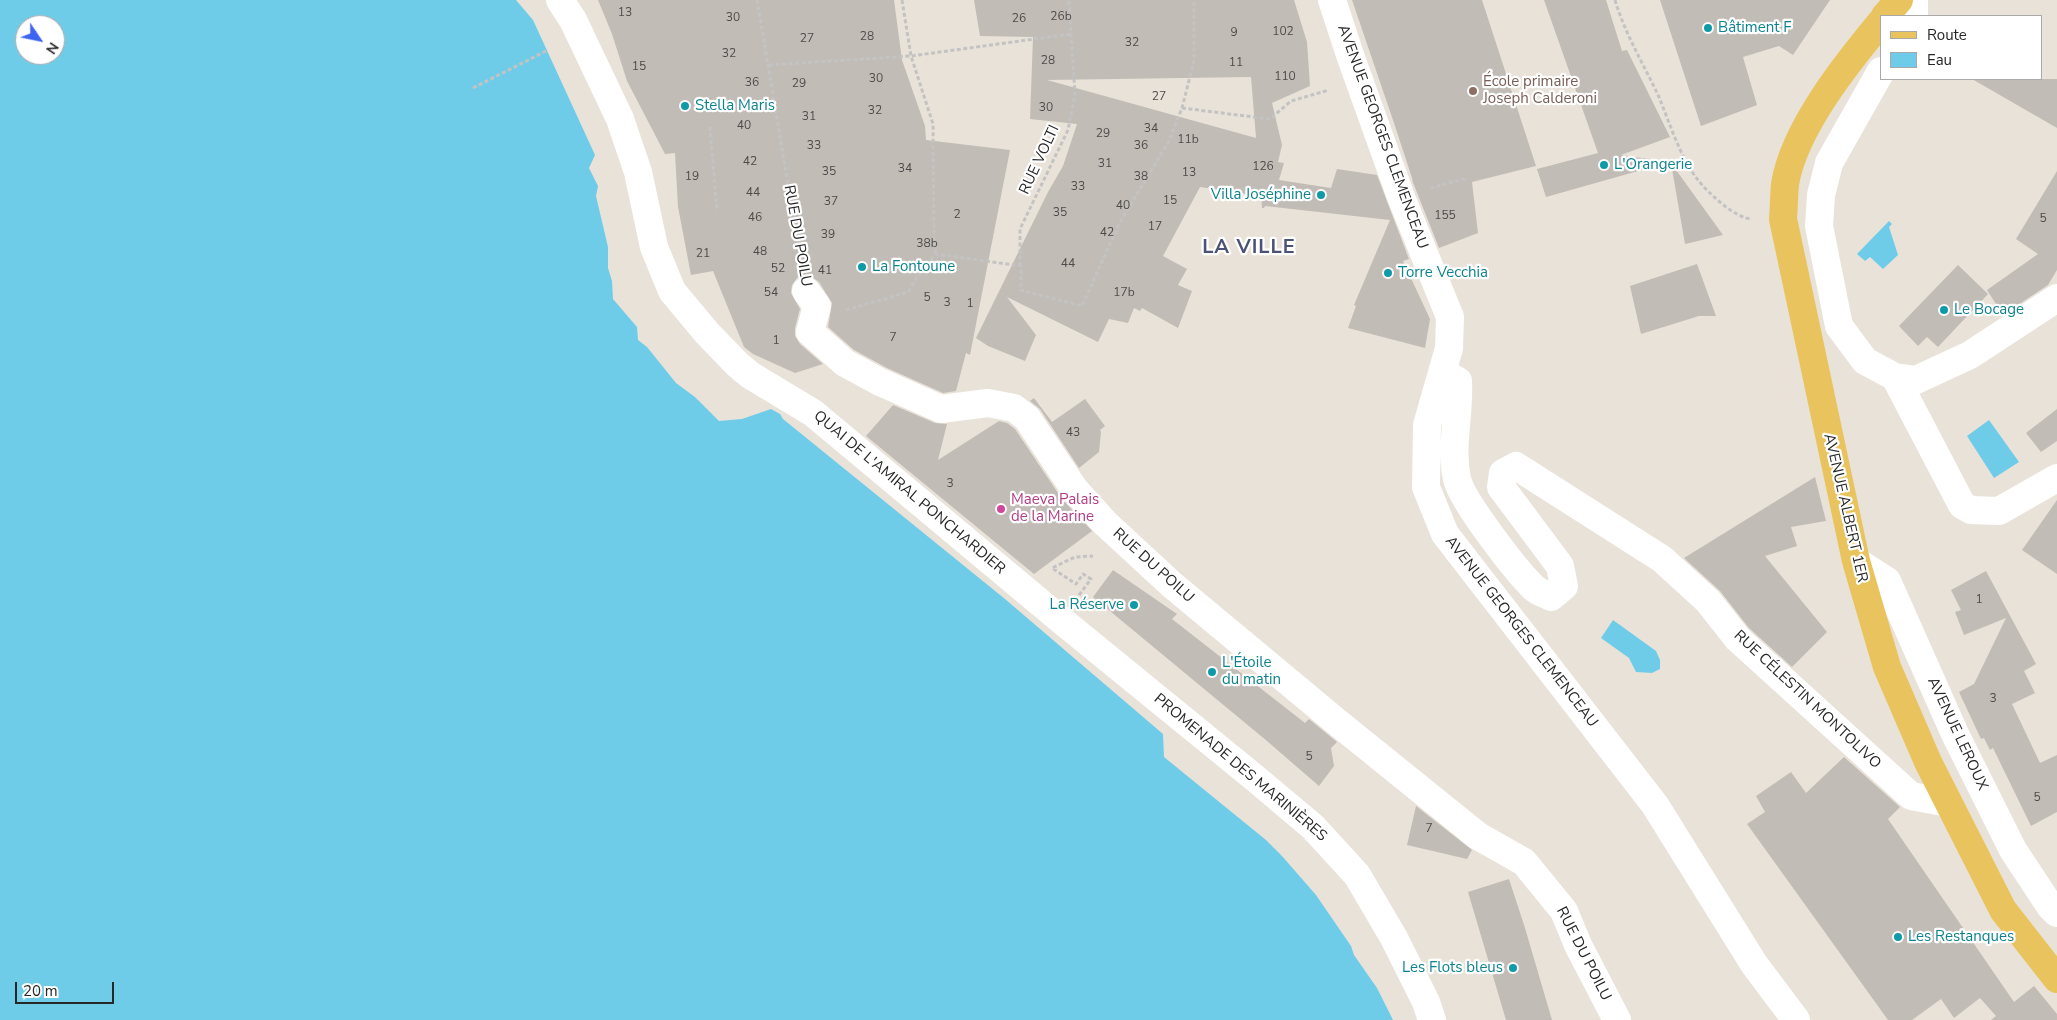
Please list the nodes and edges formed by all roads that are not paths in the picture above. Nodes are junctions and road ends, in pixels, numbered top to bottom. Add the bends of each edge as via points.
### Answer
1 (560, 0) edge
2 (1332, 0) edge
3 (1899, 0) edge
4 (1914, 0) edge
5 (1886, 15) edge
6 (1914, 15) edge
7 (1880, 23) edge
8 (1880, 73) edge
9 (806, 292) road end
10 (2057, 298) edge
11 (1443, 372) junction
12 (1895, 377) junction
13 (2057, 478) edge
14 (1856, 561) junction
15 (1061, 620) joint
16 (1948, 803) junction
17 (2057, 913) edge
18 (2057, 979) edge
19 (1432, 1020) edge
20 (1617, 1020) edge
21 (1796, 1020) edge

1 - 15 street, QUAI DE L'AMIRAL PONCHARDIER via 573,20 620,119 638,172 654,246 672,291 750,375 813,413
2 - 11 street, AVENUE GEORGES CLEMENCEAU via 1401,197 1450,317 1449,348
3 - 5 main road
4 - 6 street
7 - 14 main road, AVENUE ALBERT 1ER via 1821,101 1798,145 1785,183 1783,219
8 - 12 street via 1830,163 1821,195 1819,226 1839,326 1865,362
9 - 20 street, RUE DU POILU via 817,306 810,332 845,363 941,409 988,403 1014,408 1027,418 1076,490 1105,523 1171,584 1478,836 1524,862 1564,912
10 - 12 street via 1970,355 1916,380
11 - 16 street, RUE CÉLESTIN MONTOLIVO via 1458,381 1454,444 1458,481 1476,514 1535,589 1551,597 1564,586 1560,566 1501,487 1503,473 1516,466 1662,560 1708,601 1738,639 1910,796
11 - 21 street, AVENUE GEORGES CLEMENCEAU via 1427,425 1426,487 1445,534 1655,805 1754,964
12 - 13 street via 1962,505 1971,510 1999,511
14 - 16 main road, AVENUE ALBERT 1ER via 1887,667
14 - 17 street, AVENUE LEROUX via 1888,581 1955,734 2012,850
15 - 19 street, PROMENADE DES MARINIÈRES via 1313,827 1357,875 1394,938
16 - 18 main road, AVENUE ALBERT 1ER via 2004,910

